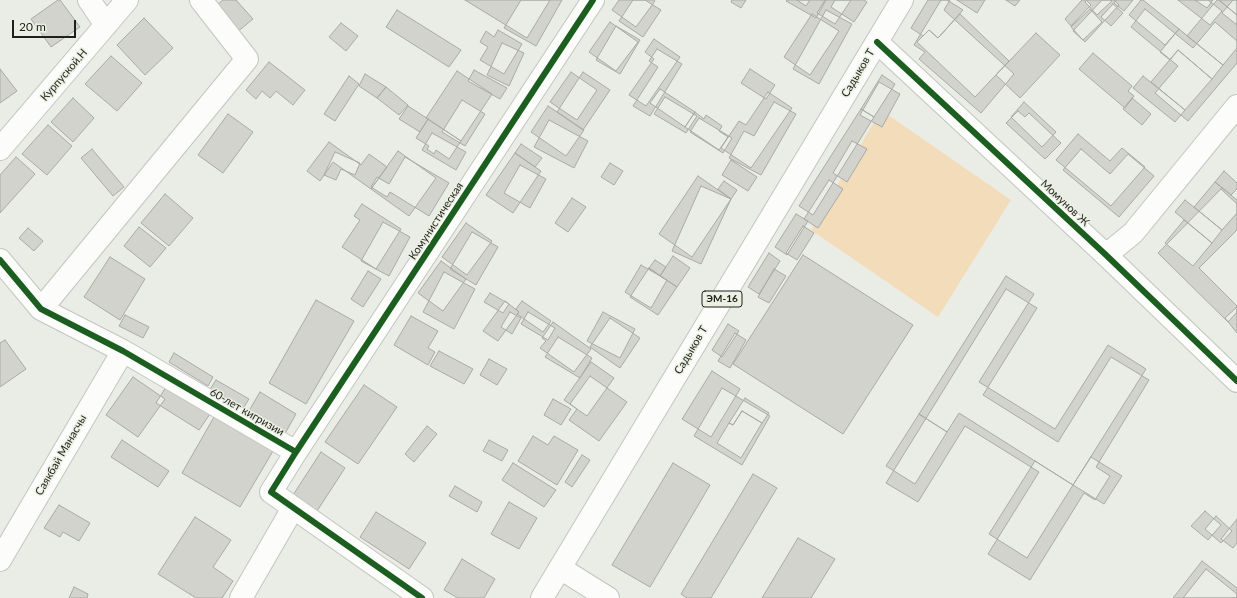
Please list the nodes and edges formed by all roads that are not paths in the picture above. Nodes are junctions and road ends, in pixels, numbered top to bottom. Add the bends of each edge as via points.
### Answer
1 (89, 0) edge
2 (126, 0) edge
3 (201, 0) edge
4 (593, 0) edge
5 (902, 0) edge
6 (106, 25) junction
7 (877, 42) junction
8 (1237, 106) edge
9 (0, 149) edge
10 (1106, 255) junction
11 (0, 260) edge
12 (41, 309) junction
13 (123, 351) junction
14 (1237, 381) edge
15 (296, 452) junction
16 (293, 508) junction
17 (0, 560) edge
18 (560, 568) junction
19 (241, 598) edge
20 (422, 598) edge
21 (542, 598) edge
22 (608, 598) edge

1 - 6 main road
2 - 6 main road, Курпуской.Н
3 - 12 main road via 247,59
4 - 15 main road, Комунистическая
5 - 7 main road, Садыков Т / ЭМ-16
6 - 9 main road, Курпуской.Н
7 - 10 main road, Момунов Ж
7 - 18 main road, Садыков Т / ЭМ-16
8 - 10 main road via 1133,233
10 - 14 main road, Момунов Ж
11 - 12 main road, 60-лет кигризии
12 - 13 main road, 60-лет кигризии
13 - 15 main road, 60-лет кигризии
13 - 17 main road, Саякбай Манасчы
15 - 16 main road via 271,492
16 - 19 main road
16 - 20 main road
18 - 21 main road, Садыков Т / ЭМ-16
18 - 22 main road

